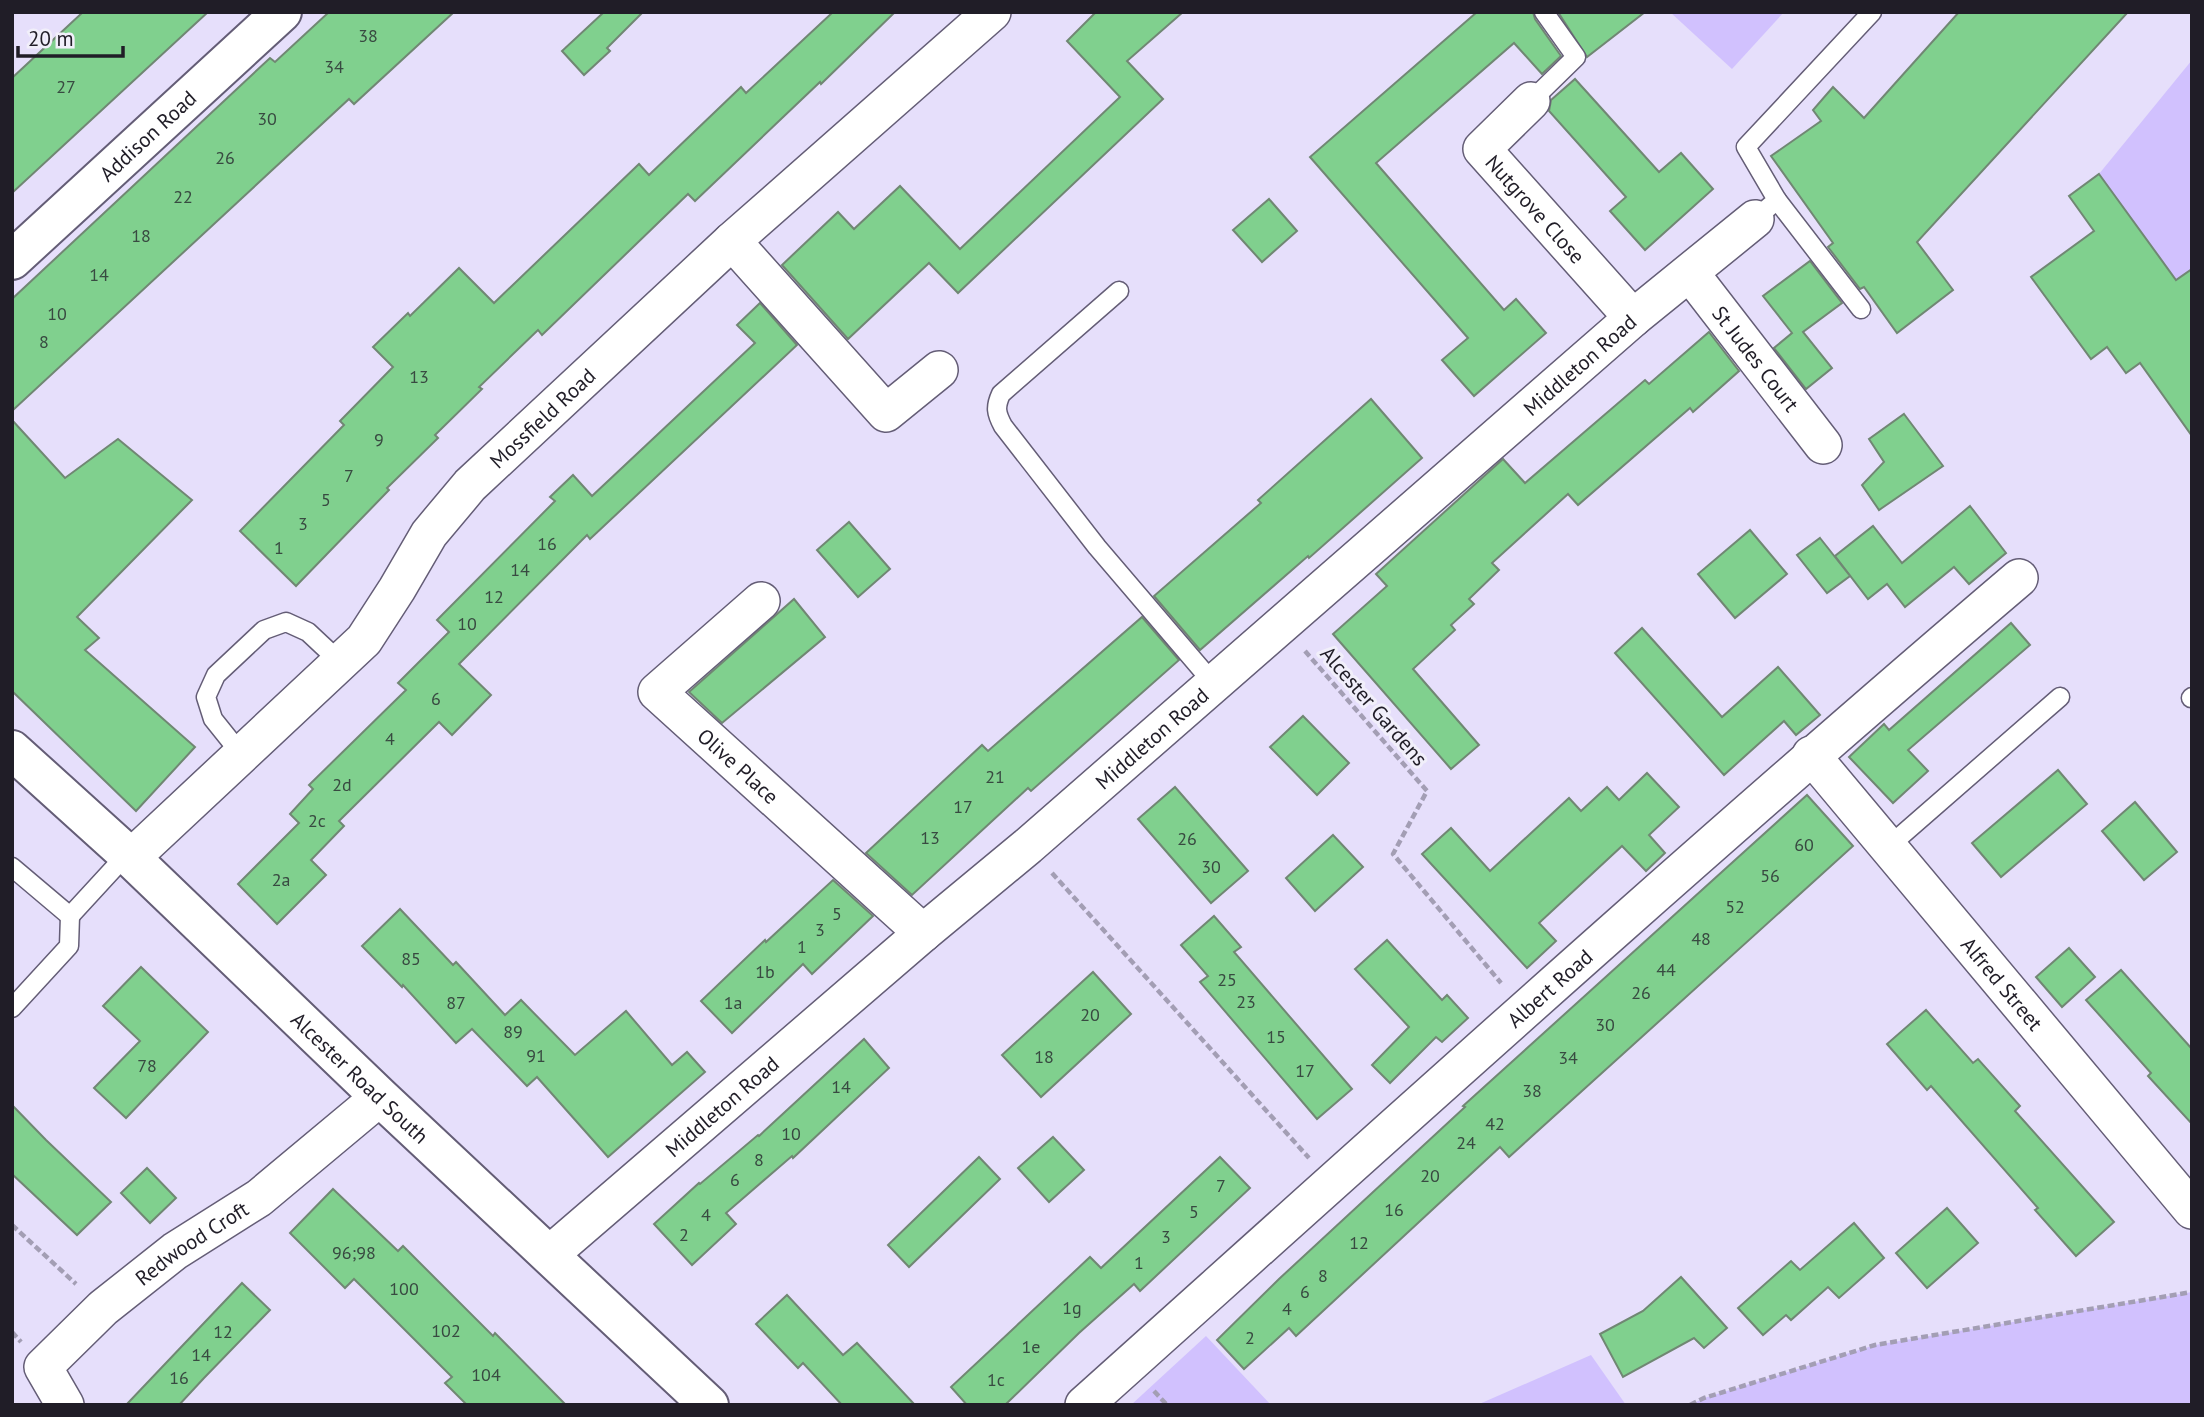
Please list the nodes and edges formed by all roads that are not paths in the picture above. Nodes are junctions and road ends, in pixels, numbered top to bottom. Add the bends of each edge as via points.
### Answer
1 (282, 12) edge
2 (992, 12) edge
3 (1544, 12) edge
4 (1872, 12) edge
5 (1531, 101) joint
6 (1766, 209) junction
7 (732, 241) junction
8 (12, 260) edge
9 (1690, 273) junction
10 (1119, 292) dead end
11 (1861, 309) dead end
12 (1633, 318) junction
13 (939, 370) dead end
14 (1823, 444) dead end
15 (2019, 578) dead end
16 (761, 601) dead end
17 (340, 662) junction
18 (1214, 684) junction
19 (2060, 697) dead end
20 (12, 750) edge
21 (241, 754) junction
22 (1811, 755) junction
23 (1888, 847) junction
24 (129, 856) junction
25 (12, 867) edge
26 (70, 916) junction
27 (923, 933) junction
28 (12, 1008) edge
29 (380, 1097) junction
30 (2192, 1210) edge
31 (549, 1255) junction
32 (65, 1405) edge
33 (709, 1405) edge
34 (1084, 1405) edge

1 - 8 main road, Addison Road
2 - 7 street, Mossfield Road
3 - 5 lane via 1576,57
4 - 6 lane via 1746,147
5 - 12 street, Nutgrove Close via 1482,149
6 - 9 street, Middleton Road
6 - 11 lane
7 - 13 street via 886,413
7 - 17 street, Mossfield Road via 470,485 429,534 364,640
9 - 12 street, Middleton Road
9 - 14 street, St Judes Court
10 - 18 lane via 1001,394 997,414 1097,547
12 - 18 street, Middleton Road
15 - 22 street, Albert Road
16 - 27 street, Olive Place via 657,692
17 - 21 street, Mossfield Road
17 - 21 lane via 308,632 286,622 264,630 216,675 206,697 213,719
18 - 27 street, Middleton Road
19 - 23 lane
20 - 24 main road, Alcester Road South
21 - 24 street, Mossfield Road
22 - 23 street, Alfred Street
22 - 34 street, Albert Road
23 - 30 street, Alfred Street
24 - 26 lane
24 - 29 main road, Alcester Road South
25 - 26 lane
26 - 28 lane via 68,946
27 - 31 street, Middleton Road
29 - 31 main road, Alcester Road South
29 - 32 street, Redwood Croft via 259,1198 175,1251 103,1308 43,1367
31 - 33 main road, Alcester Road South

